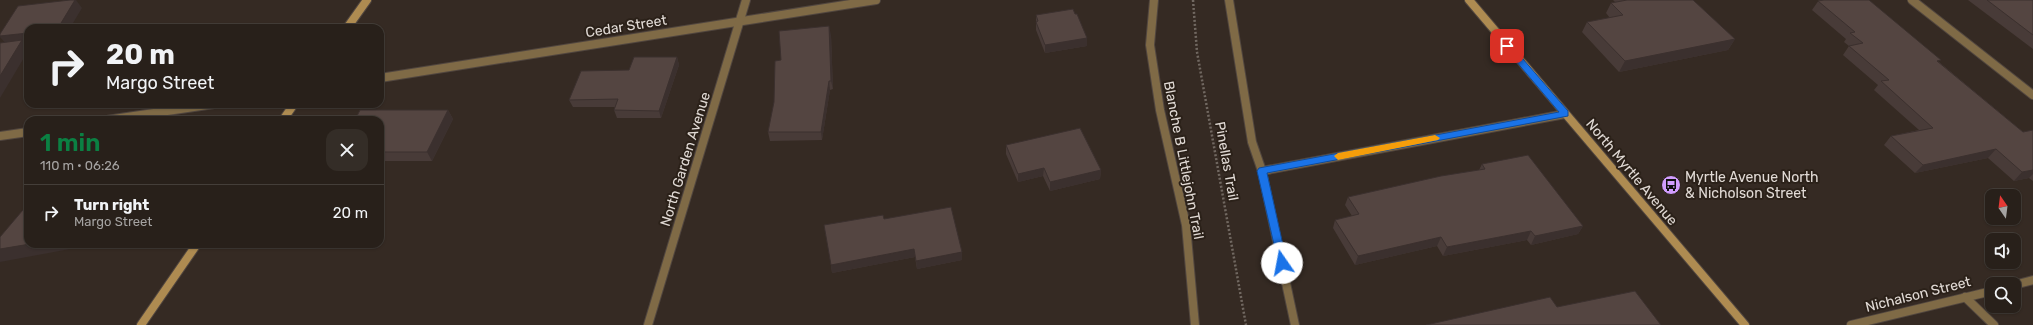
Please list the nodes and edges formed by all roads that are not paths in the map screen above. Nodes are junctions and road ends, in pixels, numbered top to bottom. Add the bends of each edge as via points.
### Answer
1 (367, 0) edge
2 (746, 0) edge
3 (876, 0) edge
4 (1154, 0) edge
5 (1229, 0) edge
6 (1469, 0) edge
7 (1912, 0) edge
8 (740, 21) junction
9 (350, 24) edge
10 (384, 77) edge
11 (2033, 95) edge
12 (187, 108) edge
13 (1565, 114) junction
14 (134, 116) edge
15 (24, 133) edge
16 (0, 136) edge
17 (1262, 171) junction
18 (194, 248) edge
19 (2033, 280) edge
20 (2021, 283) edge
21 (1985, 292) edge
22 (1965, 297) junction
23 (141, 325) edge
24 (648, 325) edge
25 (1195, 325) edge
26 (1295, 325) edge
27 (1745, 325) edge
28 (1851, 325) edge
29 (1994, 325) edge

1 - 9 main road
2 - 8 street, North Garden Avenue
3 - 8 street, Cedar Street
4 - 25 street, Blanche B Littlejohn Trail via 1150,45 1160,110 1186,225
5 - 17 street via 1252,142
6 - 13 main road, North Myrtle Avenue
7 - 11 street
8 - 10 street, Cedar Street
8 - 24 street, North Garden Avenue
12 - 14 street
13 - 17 street
13 - 27 main road, North Myrtle Avenue
15 - 16 street
17 - 26 street
18 - 23 main road
19 - 20 street
21 - 22 street, Nichalson Street
22 - 28 street, Nichalson Street
22 - 29 street

